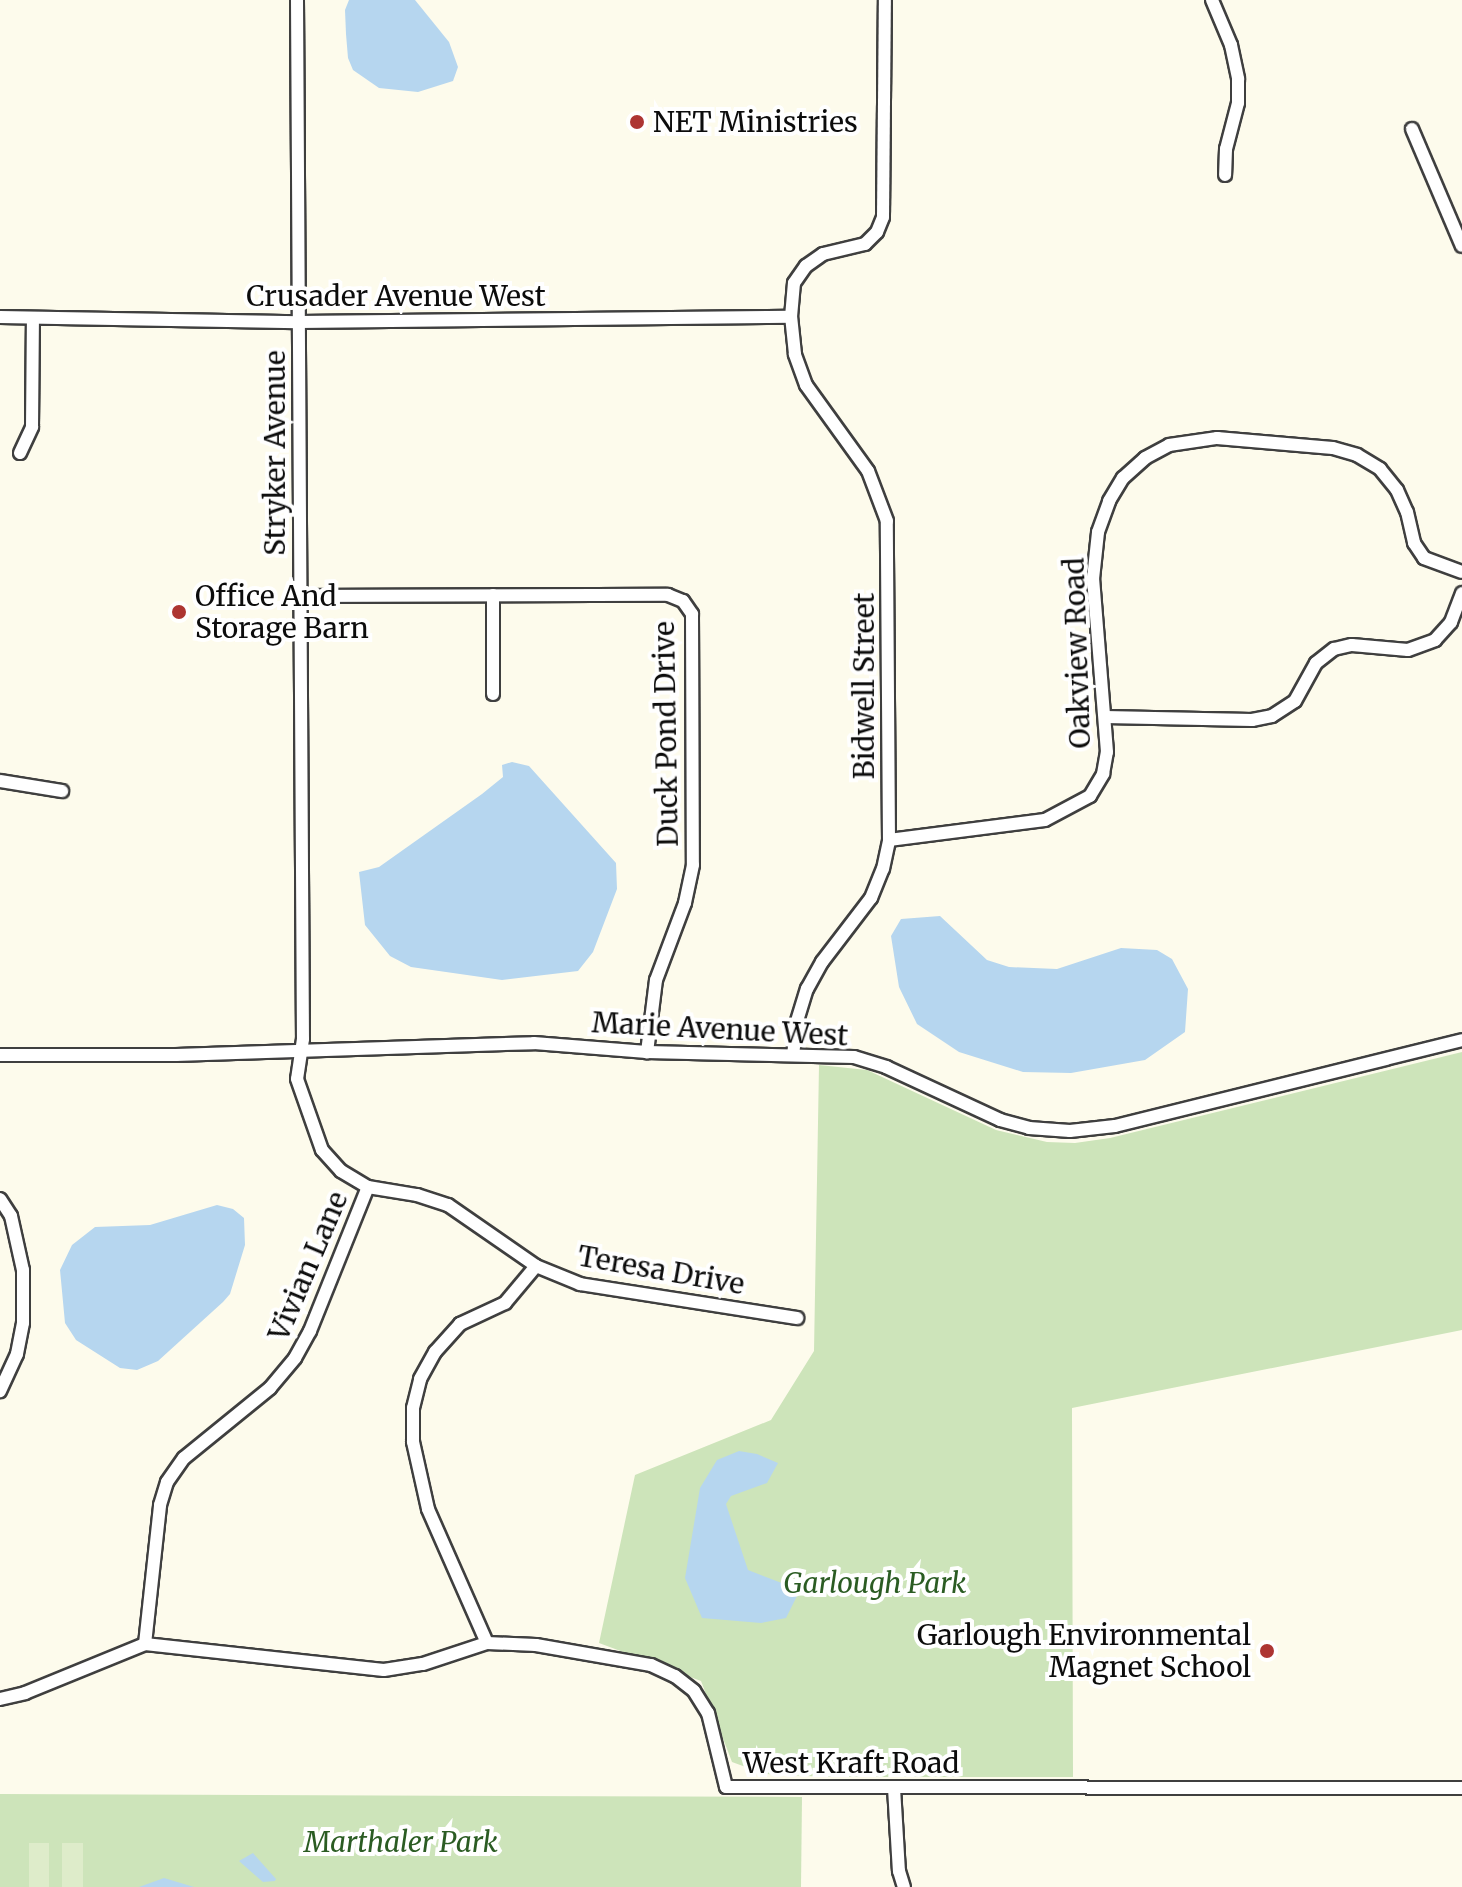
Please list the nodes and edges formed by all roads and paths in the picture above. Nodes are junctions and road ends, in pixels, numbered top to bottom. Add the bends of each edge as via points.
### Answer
1 (297, 0) edge
2 (885, 0) edge
3 (1212, 0) edge
4 (1412, 129) dead end
5 (1225, 175) dead end
6 (1462, 246) edge
7 (0, 317) edge
8 (791, 317) junction
9 (33, 318) junction
10 (299, 322) junction
11 (20, 453) dead end
12 (1462, 572) edge
13 (1462, 593) edge
14 (493, 595) junction
15 (300, 596) junction
16 (493, 694) dead end
17 (1105, 717) junction
18 (0, 781) edge
19 (62, 791) dead end
20 (889, 840) junction
21 (1462, 1040) edge
22 (303, 1050) junction
23 (647, 1052) junction
24 (0, 1055) edge
25 (793, 1055) junction
26 (368, 1187) junction
27 (0, 1199) edge
28 (536, 1266) junction
29 (797, 1318) dead end
30 (0, 1391) edge
31 (487, 1643) junction
32 (145, 1644) junction
33 (0, 1699) edge
34 (894, 1788) junction
35 (1462, 1788) edge
36 (904, 1887) edge

1 - 10 street, Stryker Avenue
2 - 8 street, Bidwell Street via 883,217 865,244 823,254 806,266 794,283
3 - 5 street via 1238,79
4 - 6 street
7 - 9 street, Crusader Avenue West
8 - 10 street, Crusader Avenue West
8 - 20 street, Bidwell Street via 795,354 806,385 868,471 887,521
9 - 10 street, Crusader Avenue West
9 - 11 street via 32,427
10 - 15 street, Stryker Avenue
12 - 17 street, Oakview Road via 1424,558 1397,490 1380,469 1357,455 1333,448 1217,438 1169,445 1123,478 1098,532 1093,579
13 - 17 street via 1451,622 1435,640 1408,650 1352,645 1334,649 1316,663 1295,701 1272,716
14 - 15 street, Duck Pond Drive
14 - 16 street
14 - 23 street, Duck Pond Drive via 668,595 683,601 692,614 693,865 685,903 656,980
15 - 22 street, Stryker Avenue
17 - 20 street, Oakview Road via 1103,774 1090,796 1045,820
18 - 19 street
20 - 25 street, Bidwell Street via 871,898 807,989
21 - 25 street, Marie Avenue West via 1115,1126 1070,1131 1000,1120 862,1059
22 - 23 street, Marie Avenue West via 534,1043
22 - 24 street, Marie Avenue West
22 - 26 street, Teresa Drive via 297,1079 322,1150 341,1171
23 - 25 street, Marie Avenue West
26 - 28 street, Teresa Drive via 448,1205
26 - 32 street, Vivian Lane via 295,1358 270,1388 184,1458 167,1482
27 - 30 street via 11,1216 23,1283 23,1323 17,1354
28 - 29 street, Teresa Drive via 580,1284
28 - 31 street via 505,1303 460,1324 435,1352 420,1379 413,1408 413,1442 428,1509
31 - 32 street, West Kraft Road via 423,1664 384,1670
31 - 34 street, West Kraft Road via 579,1652 651,1665 675,1676 694,1691 708,1713 726,1787
32 - 33 street, West Kraft Road
34 - 35 street, West Kraft Road
34 - 36 street

